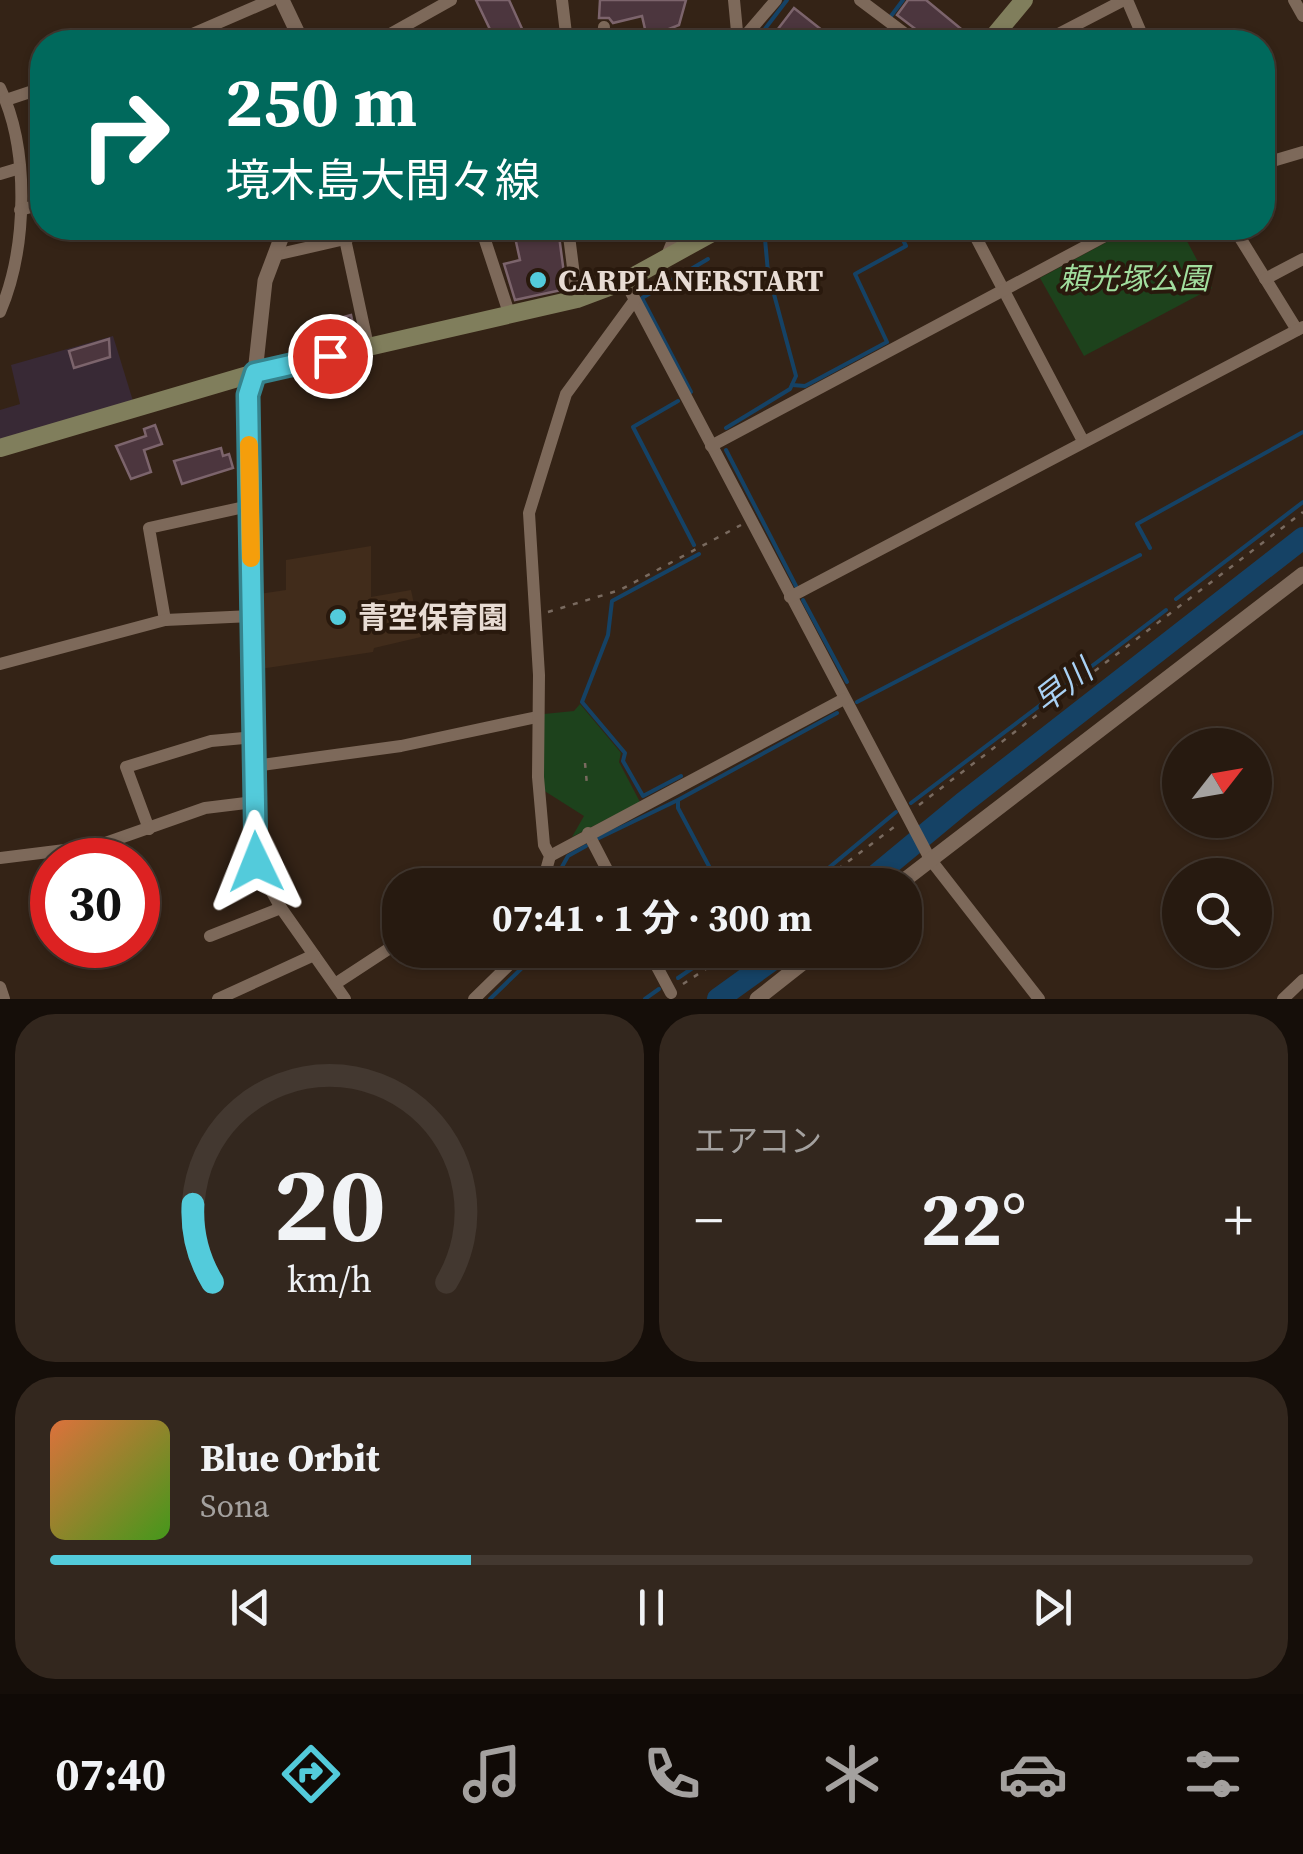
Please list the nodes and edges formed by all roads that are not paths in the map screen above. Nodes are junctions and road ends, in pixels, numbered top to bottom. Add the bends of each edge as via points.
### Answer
1 (271, 0) edge
2 (282, 0) edge
3 (451, 0) edge
4 (562, 0) edge
5 (734, 0) edge
6 (776, 0) edge
7 (860, 0) edge
8 (1024, 0) edge
9 (1126, 0) edge
10 (1294, 0) edge
11 (1303, 16) edge
12 (193, 30) edge
13 (296, 30) edge
14 (397, 30) edge
15 (566, 30) edge
16 (738, 30) edge
17 (750, 30) edge
18 (900, 30) edge
19 (1000, 30) edge
20 (1067, 30) edge
21 (1140, 30) edge
22 (30, 90) edge
23 (3, 94) edge
24 (1303, 152) edge
25 (1275, 160) edge
26 (20, 168) junction
27 (0, 174) edge
28 (30, 207) edge
29 (20, 210) junction
30 (281, 240) edge
31 (341, 240) edge
32 (345, 240) edge
33 (484, 240) edge
34 (570, 240) edge
35 (673, 240) edge
36 (701, 240) edge
37 (977, 240) edge
38 (1098, 240) edge
39 (1242, 240) edge
40 (276, 255) junction
41 (1303, 259) edge
42 (665, 261) junction
43 (1266, 279) junction
44 (625, 281) junction
45 (1004, 290) junction
46 (577, 299) junction
47 (634, 301) junction
48 (0, 312) edge
49 (510, 316) junction
50 (1300, 329) edge
51 (368, 346) junction
52 (255, 373) junction
53 (1083, 441) junction
54 (711, 446) junction
55 (0, 448) edge
56 (250, 506) junction
57 (1303, 574) edge
58 (790, 597) junction
59 (252, 616) junction
60 (165, 620) junction
61 (0, 664) edge
62 (844, 699) junction
63 (537, 717) junction
64 (255, 737) junction
65 (254, 766) junction
66 (254, 802) junction
67 (148, 829) junction
68 (588, 833) junction
69 (550, 856) junction
70 (929, 856) junction
71 (0, 858) edge
72 (547, 868) edge
73 (606, 868) edge
74 (916, 868) edge
75 (282, 908) junction
76 (210, 936) dead end
77 (382, 953) edge
78 (314, 955) junction
79 (506, 968) edge
80 (657, 968) edge
81 (796, 968) edge
82 (1303, 980) edge
83 (335, 984) junction
84 (0, 987) edge
85 (670, 993) road end
86 (4, 999) edge
87 (218, 999) edge
88 (345, 999) edge
89 (474, 999) edge
90 (758, 999) edge
91 (1040, 999) edge
92 (1283, 999) edge

1 - 12 street
2 - 13 street
3 - 14 street
4 - 15 street
5 - 16 street
6 - 17 street
7 - 18 street
8 - 19 main road
9 - 20 street
9 - 21 street
10 - 11 street
22 - 23 street
23 - 26 street via 19,138
24 - 25 street
26 - 27 street
26 - 29 street
28 - 29 street
29 - 48 street
30 - 40 street
31 - 40 street
32 - 51 street
33 - 49 street
34 - 46 street
35 - 42 street
36 - 42 main road
37 - 45 street
38 - 45 street
39 - 43 street
40 - 52 street via 265,280
41 - 43 street
42 - 44 main road
43 - 50 street
44 - 46 main road
44 - 47 street
45 - 53 street
45 - 54 street
46 - 49 main road
47 - 54 street
47 - 63 street via 566,394 532,498
49 - 51 main road
50 - 53 street
51 - 52 main road
52 - 55 main road
52 - 56 street via 248,395
53 - 58 street
54 - 58 street
56 - 59 street
56 - 60 street via 149,528
57 - 70 street
58 - 62 street
59 - 60 street
59 - 64 street
60 - 61 street
62 - 68 street
62 - 70 street
63 - 65 street via 401,746
63 - 69 street via 544,846
64 - 65 street
64 - 67 street via 210,741 126,767
65 - 66 street
66 - 67 street via 205,808
66 - 75 street via 256,862
67 - 71 street via 96,846
68 - 69 street
68 - 73 street
69 - 72 street
70 - 74 street
70 - 91 street
75 - 76 street
75 - 78 street
77 - 83 street
78 - 83 street
78 - 87 street
79 - 89 street
80 - 85 street
81 - 90 street
82 - 92 street
83 - 88 street
84 - 86 street

